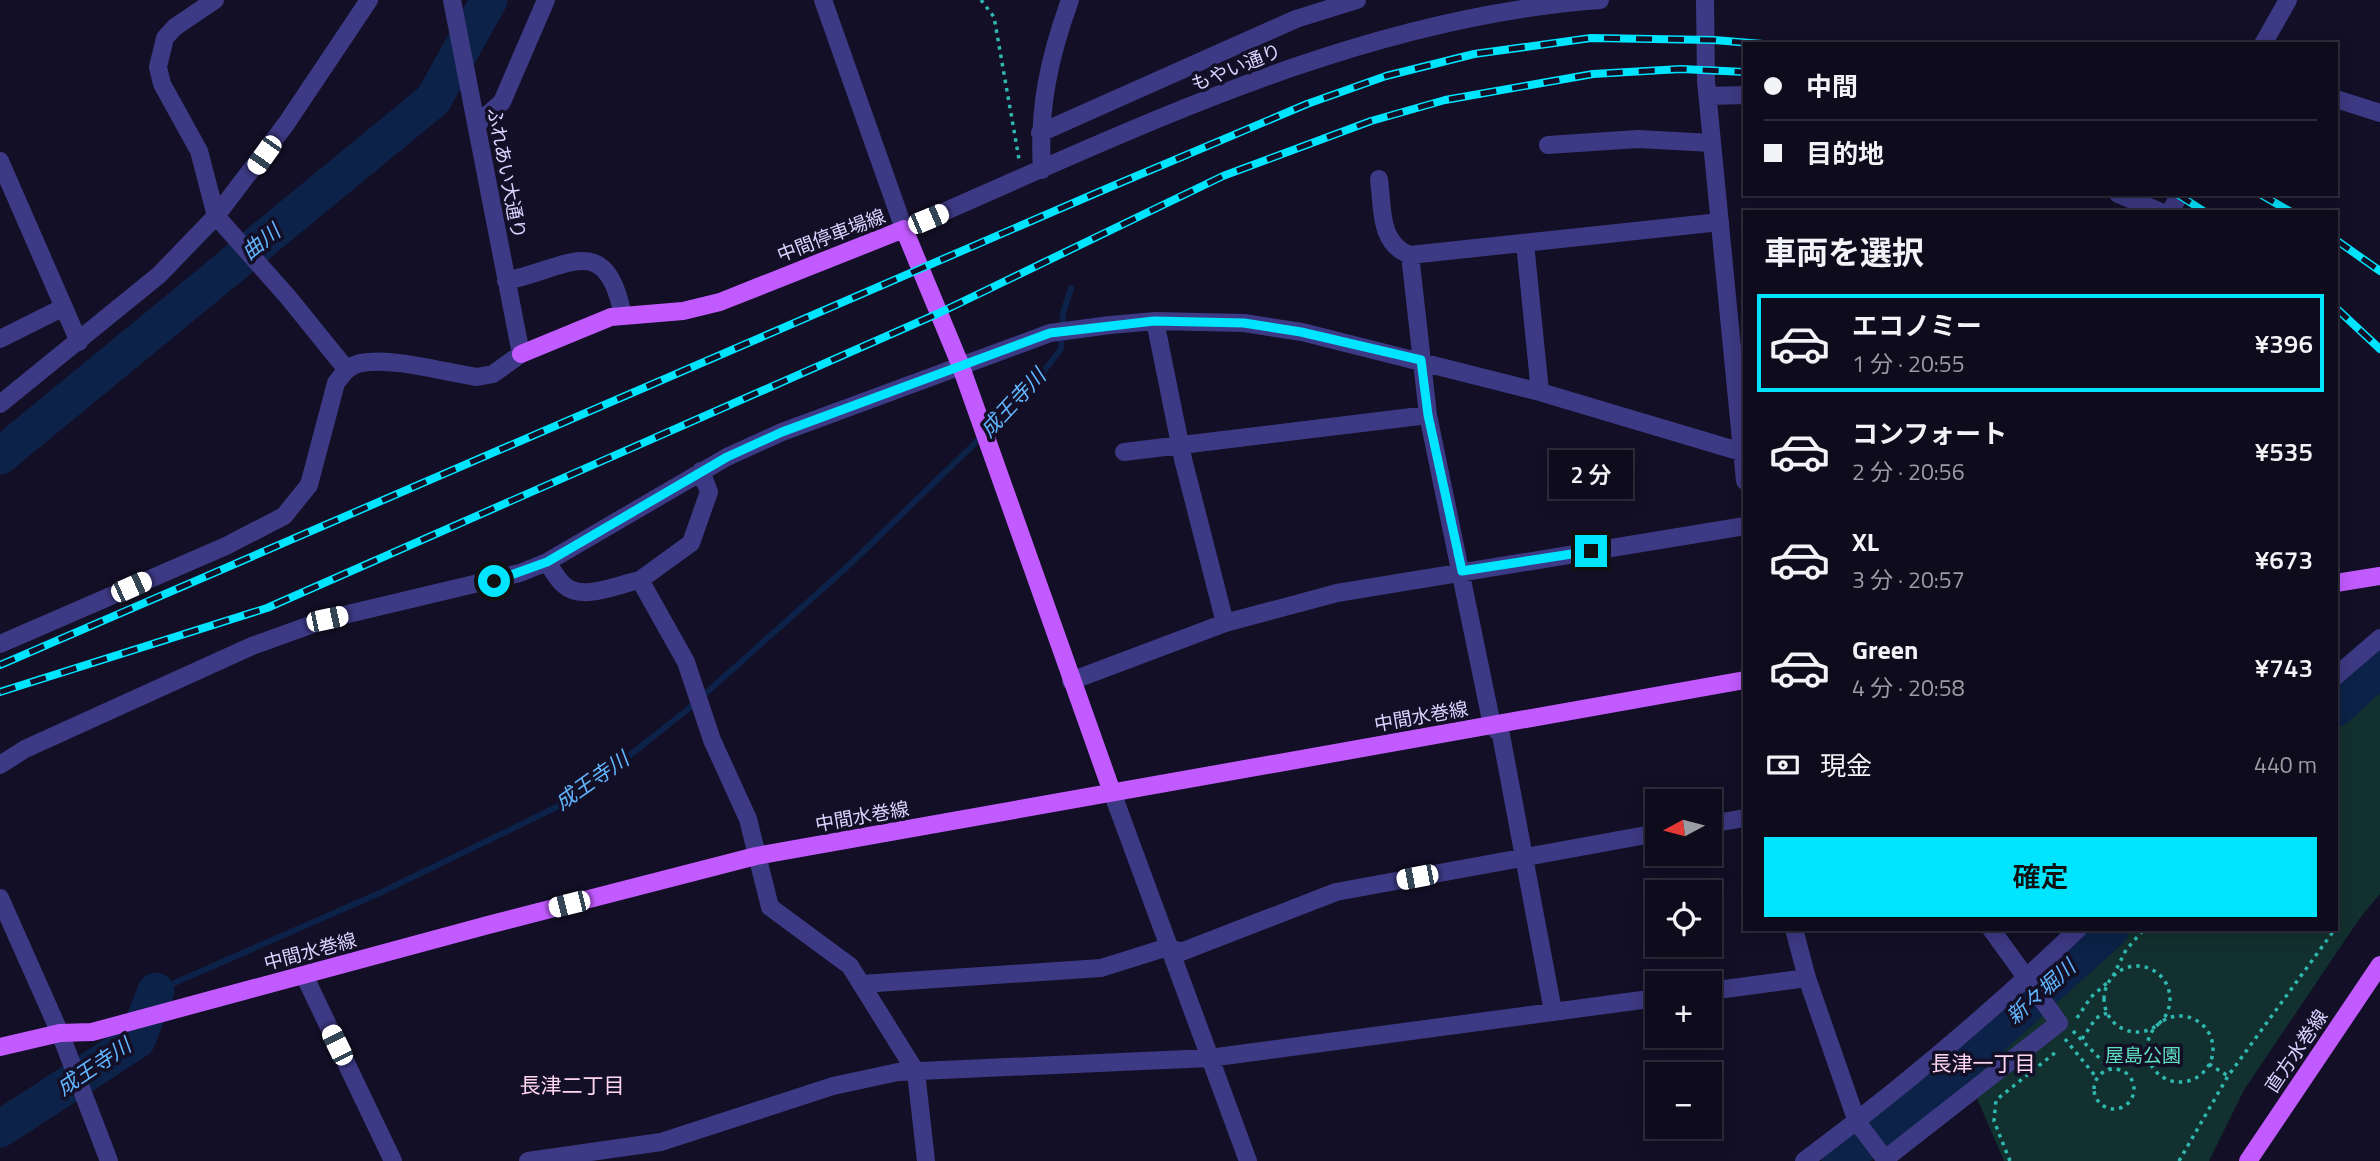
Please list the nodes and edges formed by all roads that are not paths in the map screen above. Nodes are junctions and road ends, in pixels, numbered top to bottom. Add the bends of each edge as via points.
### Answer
1 (215, 0) edge
2 (369, 0) edge
3 (546, 0) edge
4 (823, 0) edge
5 (1070, 0) edge
6 (1357, 0) edge
7 (1600, 0) edge
8 (1705, 0) edge
9 (2288, 0) edge
10 (453, 4) edge
11 (2264, 42) edge
12 (1743, 95) edge
13 (1707, 96) junction
14 (2338, 100) edge
15 (2380, 113) edge
16 (477, 124) junction
17 (1040, 133) junction
18 (1712, 143) junction
19 (1548, 145) dead end
20 (0, 161) edge
21 (1042, 170) junction
22 (1379, 179) dead end
23 (2123, 196) edge
24 (2156, 210) edge
25 (216, 216) junction
26 (1720, 222) junction
27 (904, 229) junction
28 (1525, 243) junction
29 (1410, 255) junction
30 (506, 281) junction
31 (64, 307) junction
32 (623, 316) junction
33 (1154, 321) junction
34 (0, 340) edge
35 (79, 342) junction
36 (521, 354) junction
37 (1421, 360) junction
38 (960, 364) junction
39 (346, 370) junction
40 (1541, 392) junction
41 (0, 404) edge
42 (1428, 415) junction
43 (1181, 443) junction
44 (1743, 443) edge
45 (1124, 452) dead end
46 (1743, 453) edge
47 (701, 471) junction
48 (1743, 526) edge
49 (547, 562) junction
50 (1462, 571) junction
51 (2380, 576) edge
52 (640, 580) junction
53 (2338, 583) edge
54 (1226, 623) junction
55 (2380, 638) edge
56 (0, 644) edge
57 (2338, 674) edge
58 (1743, 680) edge
59 (1072, 681) junction
60 (1492, 725) junction
61 (0, 765) edge
62 (1112, 792) junction
63 (1743, 818) edge
64 (1722, 822) edge
65 (1645, 835) edge
66 (756, 856) junction
67 (1525, 857) junction
68 (0, 898) edge
69 (1795, 931) edge
70 (1992, 931) edge
71 (2076, 931) edge
72 (1168, 947) junction
73 (2380, 965) edge
74 (304, 975) junction
75 (1807, 978) junction
76 (2025, 980) junction
77 (861, 984) junction
78 (1722, 989) edge
79 (1645, 1000) edge
80 (1553, 1012) junction
81 (60, 1032) junction
82 (0, 1047) edge
83 (1209, 1058) junction
84 (916, 1072) junction
85 (1857, 1122) junction
86 (1877, 1158) edge
87 (109, 1161) edge
88 (393, 1161) edge
89 (528, 1161) edge
90 (926, 1161) edge
91 (1248, 1161) edge
92 (1804, 1161) edge
93 (2248, 1161) edge

1 - 25 street via 175,26 165,38 158,67 162,84 199,151
2 - 25 street via 286,124
3 - 16 street via 502,102
4 - 27 street
5 - 17 street via 1042,95
6 - 17 street via 1270,29
7 - 21 street, もやい通り via 1518,9 1363,43 1264,77
8 - 13 street
9 - 11 street
10 - 16 street, ふれあい大通り
12 - 13 street
13 - 18 street
14 - 15 street
16 - 30 street, ふれあい大通り
17 - 21 street
18 - 19 street via 1638,139
18 - 26 street
20 - 31 street
21 - 27 street, もやい通り
22 - 29 street via 1387,237
23 - 24 street
25 - 35 street via 159,275
25 - 39 street
26 - 28 street
26 - 44 street
27 - 32 main road, 中間停車場線 via 720,302 683,311
27 - 38 main road, 中間停車場線
28 - 29 street
28 - 40 street
29 - 37 street
30 - 32 street via 585,259 611,275
30 - 36 street, ふれあい大通り
31 - 34 street
31 - 35 street
32 - 36 main road, 中間停車場線
33 - 37 street via 1244,323
33 - 38 street via 1050,333
33 - 43 street
35 - 41 street
36 - 39 street via 494,374 477,377 380,362 359,363
37 - 40 street
37 - 42 street
38 - 47 street via 782,432
38 - 59 main road, 中間停車場線
39 - 56 street via 334,390 309,485 284,516 226,546
40 - 46 street
42 - 43 street
42 - 50 street
43 - 45 street
43 - 54 street
47 - 49 street
47 - 52 street via 709,492 691,542
48 - 50 street
49 - 52 street via 574,591 586,593
49 - 61 street via 494,581 327,619 252,646 25,749
50 - 54 street via 1337,593
50 - 60 street
51 - 53 main road
52 - 66 street via 685,662 712,740 748,819
54 - 59 street
55 - 57 street
58 - 60 main road, 中間水巻線
59 - 62 main road, 中間停車場線
60 - 62 main road, 中間水巻線
60 - 67 street via 1501,735
62 - 66 main road, 中間水巻線
62 - 72 street
63 - 64 street
65 - 67 street
66 - 74 main road, 中間水巻線
66 - 77 street via 770,907 850,966
67 - 72 street via 1336,892 1181,952
67 - 80 street
68 - 81 street
69 - 75 street
70 - 76 street
71 - 76 street
72 - 77 street via 1101,968
72 - 83 street
73 - 93 main road, 直方水巻線
74 - 81 main road, 中間水巻線 via 92,1032
74 - 88 street
75 - 78 street
75 - 85 street
76 - 85 street
76 - 86 street via 2059,1023 1885,1159
77 - 84 street
79 - 80 street
80 - 83 street
81 - 82 main road, 中間水巻線
81 - 87 street
83 - 84 street
83 - 91 street
84 - 89 street via 833,1086 661,1142
84 - 90 street
85 - 86 street
85 - 92 street

